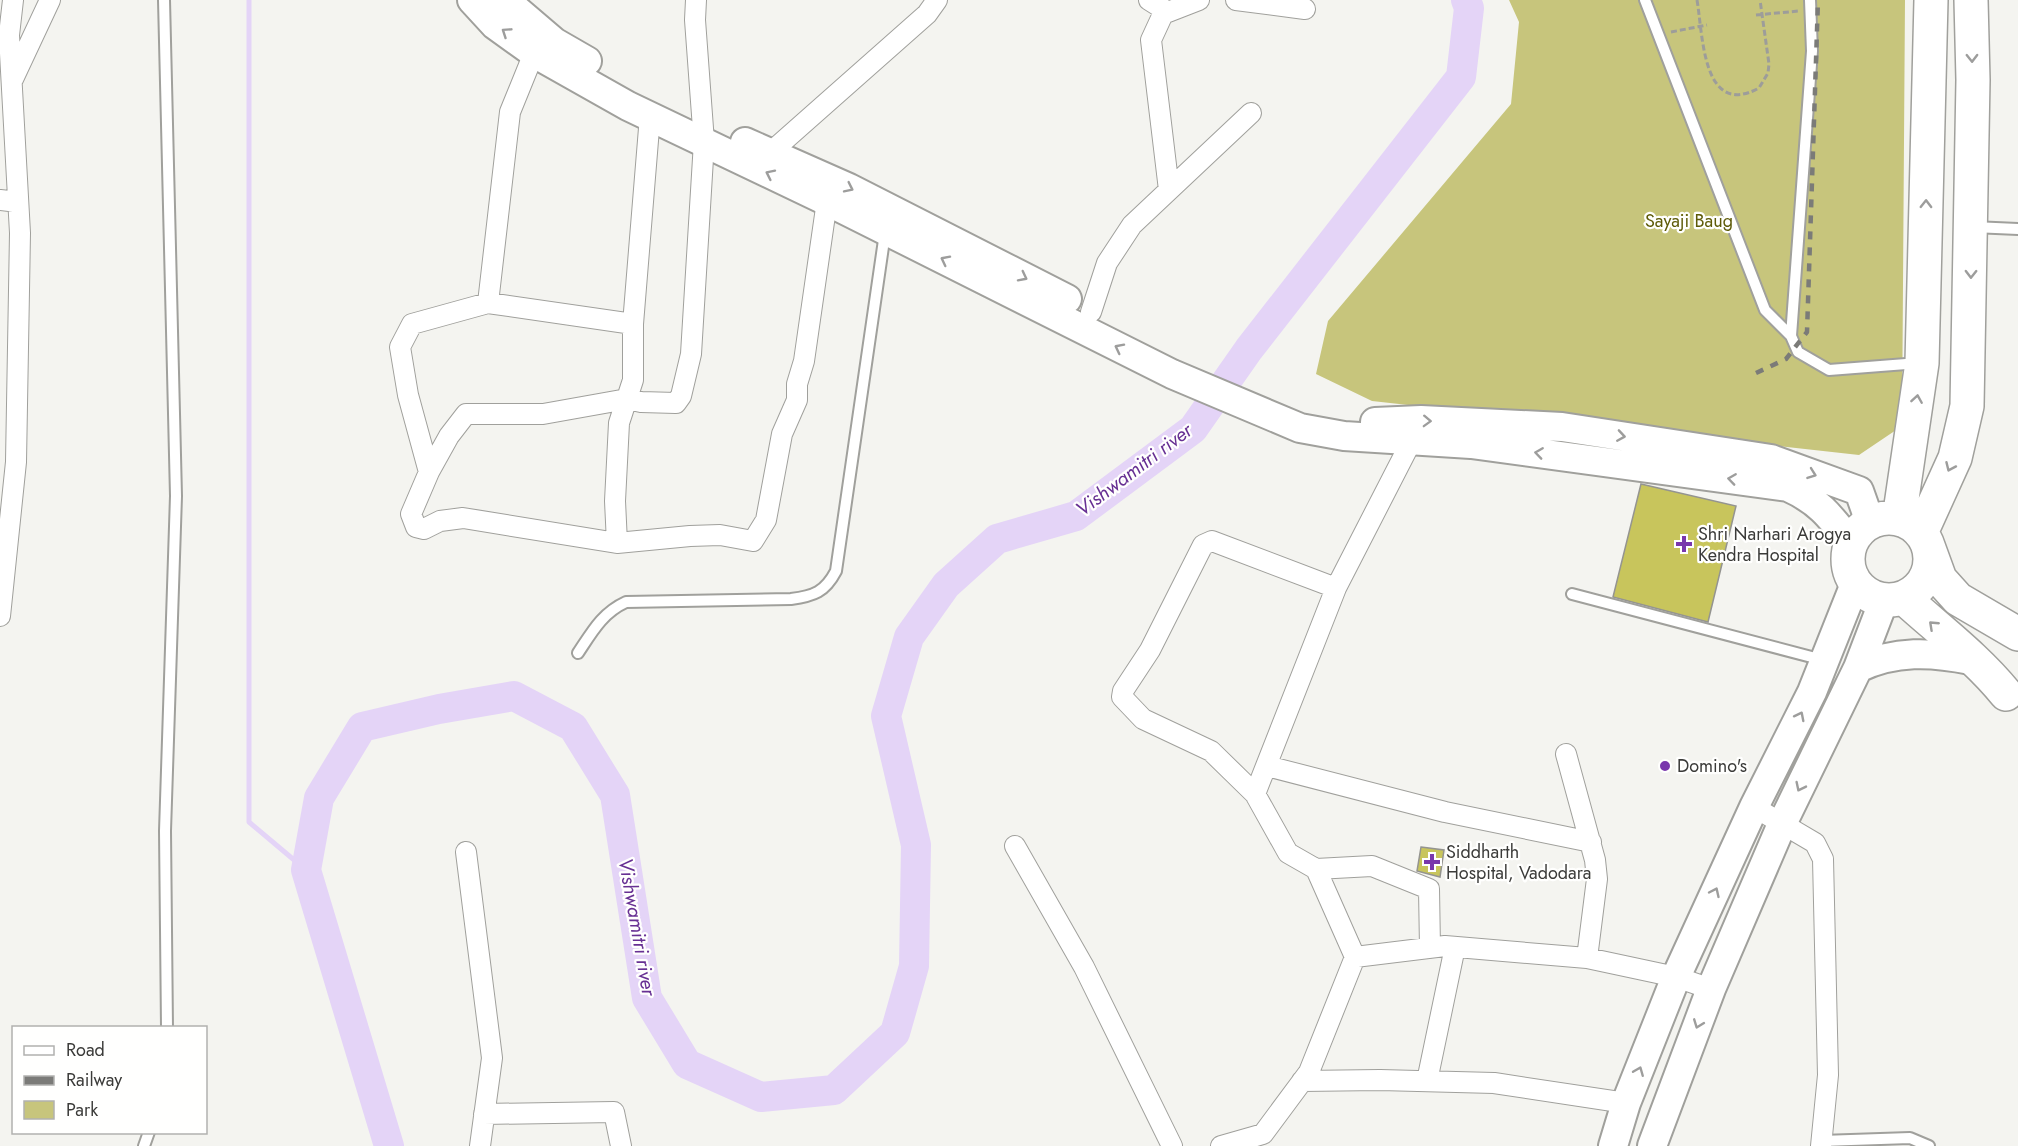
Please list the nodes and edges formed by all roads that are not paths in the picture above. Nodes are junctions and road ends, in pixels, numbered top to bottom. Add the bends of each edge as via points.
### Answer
1 (13, 0) edge
2 (50, 0) edge
3 (164, 0) edge
4 (472, 0) edge
5 (505, 0) edge
6 (696, 0) edge
7 (937, 0) edge
8 (1149, 0) edge
9 (1199, 0) edge
10 (1236, 0) edge
11 (1645, 0) edge
12 (1931, 0) edge
13 (1971, 0) edge
14 (1810, 5) edge
15 (1305, 9) dead end
16 (1168, 12) junction
17 (534, 53) junction
18 (12, 81) junction
19 (1251, 113) dead end
20 (650, 116) junction
21 (703, 133) junction
22 (771, 152) junction
23 (1169, 190) junction
24 (9, 201) edge
25 (827, 201) junction
26 (1971, 227) junction
27 (2018, 229) edge
28 (886, 230) junction
29 (488, 303) junction
30 (1091, 312) junction
31 (633, 324) junction
32 (1791, 336) junction
33 (1169, 362) junction
34 (1922, 363) junction
35 (627, 399) junction
36 (1303, 420) junction
37 (1412, 440) junction
38 (429, 472) junction
39 (1894, 532) junction
40 (617, 543) junction
41 (1855, 584) junction
42 (1336, 588) junction
43 (1572, 594) dead end
44 (1894, 599) junction
45 (0, 616) edge
46 (2018, 634) edge
47 (2018, 648) edge
48 (578, 653) dead end
49 (1823, 660) junction
50 (1971, 660) junction
51 (1858, 668) junction
52 (2014, 704) edge
53 (1566, 754) dead end
54 (1267, 766) junction
55 (1255, 794) junction
56 (1754, 807) junction
57 (1782, 824) junction
58 (1591, 842) junction
59 (1016, 846) dead end
60 (466, 852) dead end
61 (1316, 869) junction
62 (1455, 947) junction
63 (1430, 948) junction
64 (1355, 957) junction
65 (1587, 958) junction
66 (1676, 978) junction
67 (1711, 989) junction
68 (167, 1026) edge
69 (1302, 1081) junction
70 (1427, 1081) junction
71 (1626, 1103) junction
72 (484, 1114) junction
73 (1263, 1140) edge
74 (1821, 1144) edge
75 (480, 1146) edge
76 (621, 1146) edge
77 (1172, 1146) edge
78 (1221, 1146) edge
79 (1613, 1146) edge
80 (1652, 1146) edge
81 (1929, 1146) edge

1 - 18 street via 9,35
2 - 18 street
3 - 68 lane via 176,496 165,831
17 -> 4 street via 495,25
5 - 21 street via 554,42
6 - 21 street
7 - 22 street via 927,15
8 - 16 street
9 - 16 street
10 - 15 street
11 - 32 lane via 1765,310
34 -> 12 highway
13 -> 26 highway
14 - 32 lane via 1812,51
16 - 23 street via 1163,14 1151,40
17 - 20 street
17 - 29 street via 510,112
18 - 24 street
19 - 23 street
20 - 21 street
20 - 31 street
21 - 22 street
25 -> 21 street
21 - 35 street via 691,354 681,396 676,404
22 -> 30 street
23 - 30 street via 1116,245
24 - 45 street via 16,462
25 - 28 street
25 - 40 street via 797,400 782,434 766,520 753,541 720,535
26 - 27 lane
26 -> 39 highway via 1967,406 1955,458
33 -> 28 street
28 - 48 lane via 836,571 827,587 814,596 791,599 626,602 611,608
29 - 31 street
29 - 38 street via 412,324 400,347 408,395
30 - 33 street
31 - 35 street via 633,380
32 - 34 lane via 1798,352 1829,370
33 - 36 street
39 -> 34 highway
35 - 38 street via 543,414 466,414
35 - 40 street via 619,423
36 - 37 street via 1344,436
36 -> 39 street via 1421,420 1562,427 1771,459 1859,491
39 -> 37 street via 1827,512 1810,497 1788,487 1471,444
37 - 42 street
38 - 40 street via 411,514 416,527 424,529 440,521 463,518
39 - 41 highway via 1847,557
39 - 44 highway via 1929,570 1915,591
39 - 46 highway via 1958,599
41 - 44 highway via 1865,593
41 - 49 street
42 - 54 street
42 - 55 street via 1212,541 1203,545 1150,650 1123,691 1122,697 1143,719 1211,751
43 - 49 lane
50 -> 44 highway
44 - 51 street
47 - 52 highway via 2002,670
56 -> 49 street via 1812,692
50 - 51 street via 1918,653 1896,655
50 - 52 highway via 1987,671
51 -> 57 street
53 - 58 street
54 - 55 street
54 - 58 street via 1445,812
55 - 61 street via 1288,853
56 - 57 street
66 -> 56 street
57 - 67 street
57 - 74 street via 1815,843 1824,859 1828,1076
58 - 65 street via 1597,879
59 - 77 street via 1084,967
60 - 72 street via 492,1058
61 - 63 street via 1372,866 1430,889
61 - 64 street
62 - 63 street
62 - 65 street
62 - 70 street
63 - 64 street
64 - 69 street
65 - 66 street
66 - 67 street
71 -> 66 street
67 -> 80 street
69 - 70 street
69 - 73 street
70 - 71 street via 1494,1083
71 - 79 street
72 - 75 street
72 - 76 street via 614,1112
73 - 78 street
74 - 81 lane via 1910,1138

